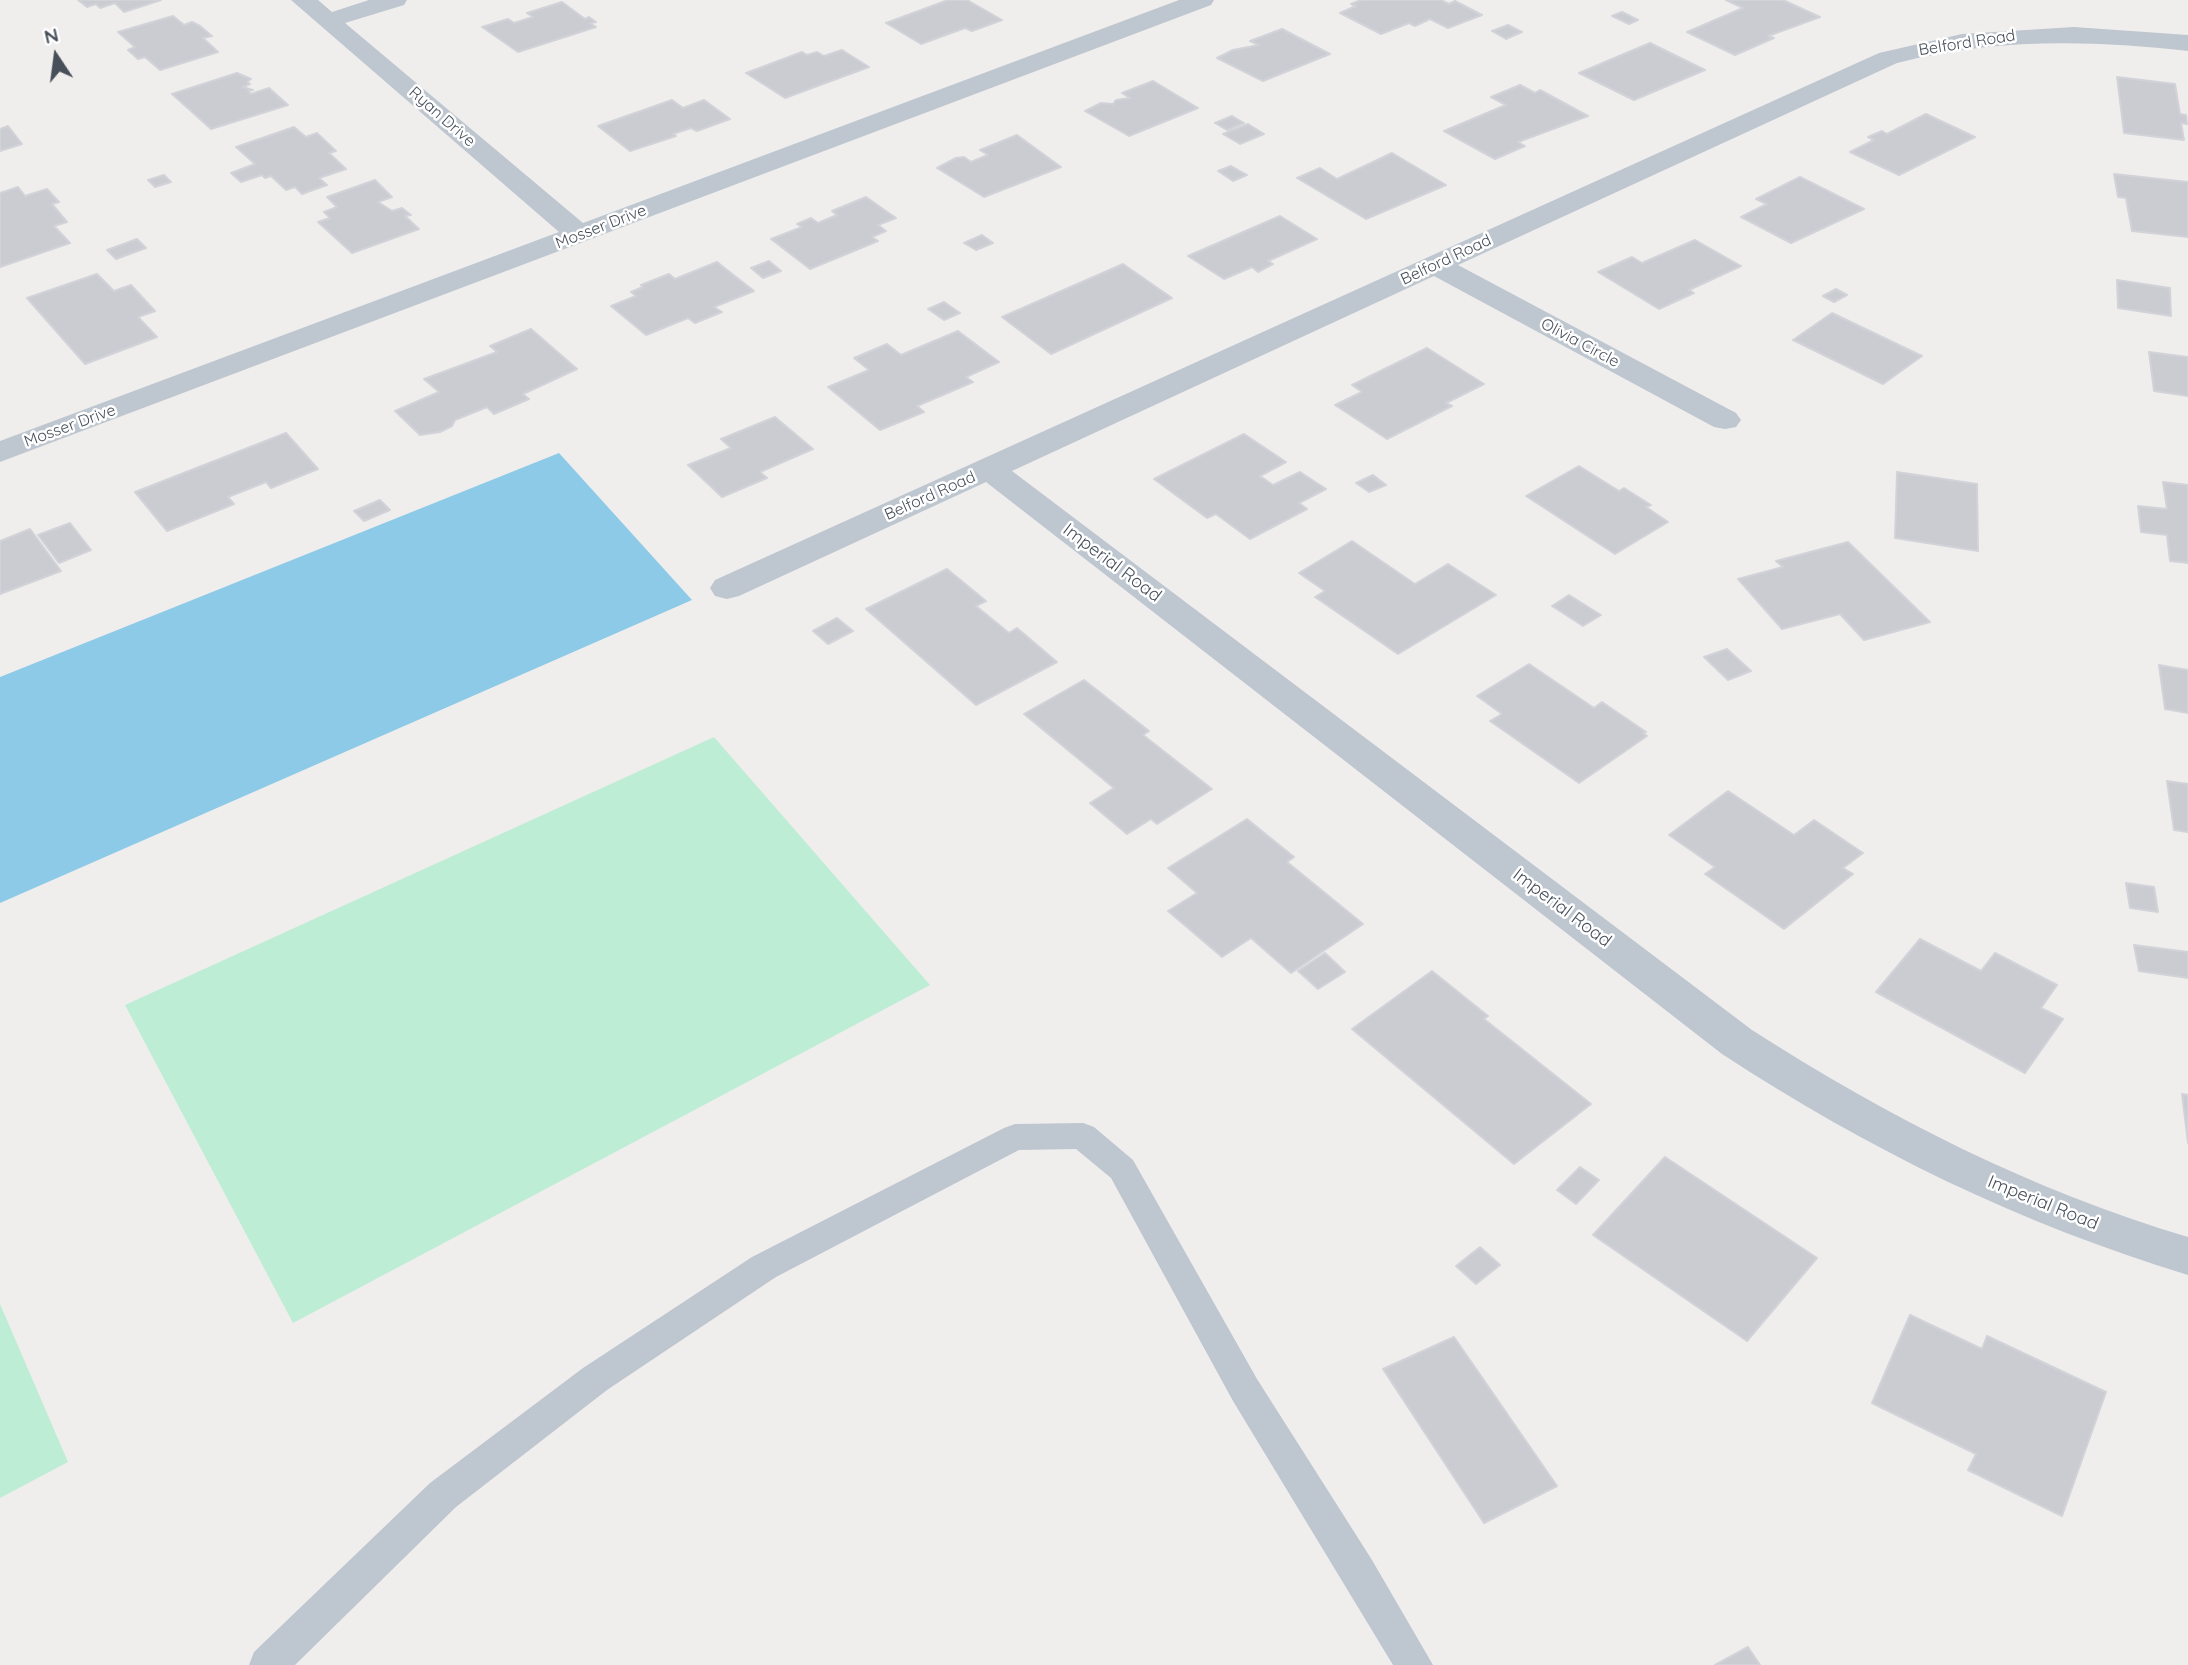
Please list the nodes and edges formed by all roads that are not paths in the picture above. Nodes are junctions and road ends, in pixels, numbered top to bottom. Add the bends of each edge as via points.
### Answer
1 (303, 0) edge
2 (395, 0) edge
3 (1202, 0) edge
4 (330, 20) junction
5 (2188, 43) edge
6 (580, 235) junction
7 (1435, 265) junction
8 (1725, 420) dead end
9 (0, 453) edge
10 (989, 469) junction
11 (727, 588) dead end
12 (2188, 1256) edge
13 (268, 1665) edge
14 (1414, 1665) edge

1 - 4 street, Ryan Drive
2 - 4 street
3 - 6 street, Mosser Drive
4 - 6 street, Ryan Drive
5 - 7 street, Belford Road via 2123,36 2006,35 1906,53
6 - 9 street, Mosser Drive
7 - 8 street, Olivia Circle
7 - 10 street, Belford Road
10 - 11 street, Belford Road
10 - 12 street, Imperial Road via 1737,1042 1796,1081 1927,1154 2024,1198
13 - 14 lane via 443,1495 595,1379 764,1267 1015,1137 1049,1136 1083,1136 1122,1169 1245,1390

